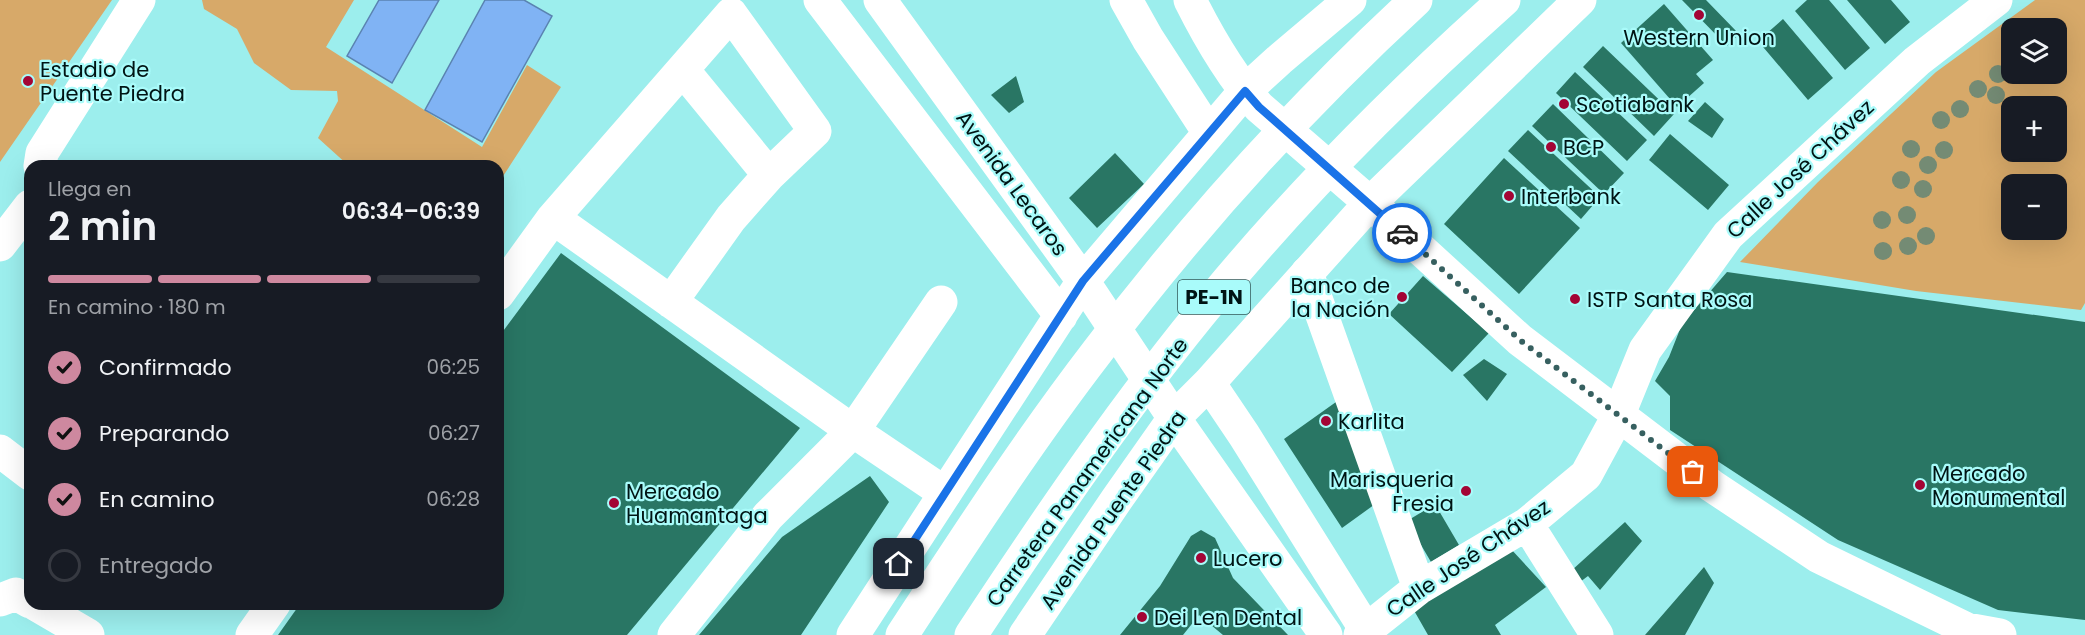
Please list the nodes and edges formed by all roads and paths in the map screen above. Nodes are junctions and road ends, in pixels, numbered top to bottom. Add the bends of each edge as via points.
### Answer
1 (138, 0) edge
2 (820, 0) edge
3 (880, 0) edge
4 (1126, 0) edge
5 (1190, 0) edge
6 (1350, 0) edge
7 (1416, 0) edge
8 (1504, 0) edge
9 (1580, 0) edge
10 (1996, 0) edge
11 (683, 70) junction
12 (1252, 99) junction
13 (1209, 133) junction
14 (41, 160) edge
15 (769, 175) junction
16 (1361, 196) junction
17 (24, 214) edge
18 (553, 218) junction
19 (0, 245) edge
20 (1306, 273) junction
21 (504, 286) edge
22 (1089, 289) junction
23 (671, 302) junction
24 (941, 302) dead end
25 (1061, 316) junction
26 (1209, 383) junction
27 (1168, 408) junction
28 (1619, 414) junction
29 (853, 431) junction
30 (0, 451) edge
31 (24, 469) edge
32 (945, 493) junction
33 (1527, 524) junction
34 (1419, 588) junction
35 (24, 599) edge
36 (0, 600) edge
37 (45, 610) edge
38 (270, 610) edge
39 (1364, 633) edge
40 (88, 635) edge
41 (252, 635) edge
42 (674, 635) edge
43 (853, 635) edge
44 (902, 635) edge
45 (971, 635) edge
46 (1025, 635) edge
47 (1326, 635) edge
48 (1598, 635) edge
49 (2000, 635) edge

1 - 14 main road
2 - 25 main road
3 - 22 main road, Avenida Lecaros
4 - 13 main road
5 - 12 main road
6 - 12 main road via 1279,60
7 - 44 main road, PE-1N via 1321,91 1164,268 1035,436
8 - 45 main road, Carretera Panamericana Norte / PE-1N via 1364,133 1215,295 1110,431
9 - 16 main road, Avenida Puente Piedra
10 - 28 main road, Calle José Chávez via 1917,61 1728,235 1645,350
11 - 15 main road
11 - 15 main road via 731,14 815,131
11 - 18 main road
12 - 13 main road
12 - 16 main road
13 - 22 main road
15 - 23 main road via 731,218
16 - 20 main road, Avenida Puente Piedra
16 - 28 main road via 1520,340
17 - 19 main road
18 - 21 main road
18 - 23 main road
20 - 26 main road, Avenida Puente Piedra
20 - 34 main road
22 - 25 main road
22 - 27 main road, Avenida Lecaros
23 - 29 main road
24 - 29 main road
25 - 32 main road
26 - 27 main road, Avenida Puente Piedra
26 - 39 main road via 1251,445
27 - 46 main road, Avenida Puente Piedra via 1117,499
27 - 47 main road, Avenida Lecaros
28 - 33 main road, Calle José Chávez via 1586,475
28 - 49 main road via 1712,486 1819,557 1967,630
29 - 32 main road
29 - 42 main road via 768,516
30 - 31 main road
32 - 43 main road
33 - 34 main road, Calle José Chávez
33 - 48 main road
34 - 39 main road, Calle José Chávez
35 - 36 main road via 16,594
37 - 40 main road
38 - 41 main road

